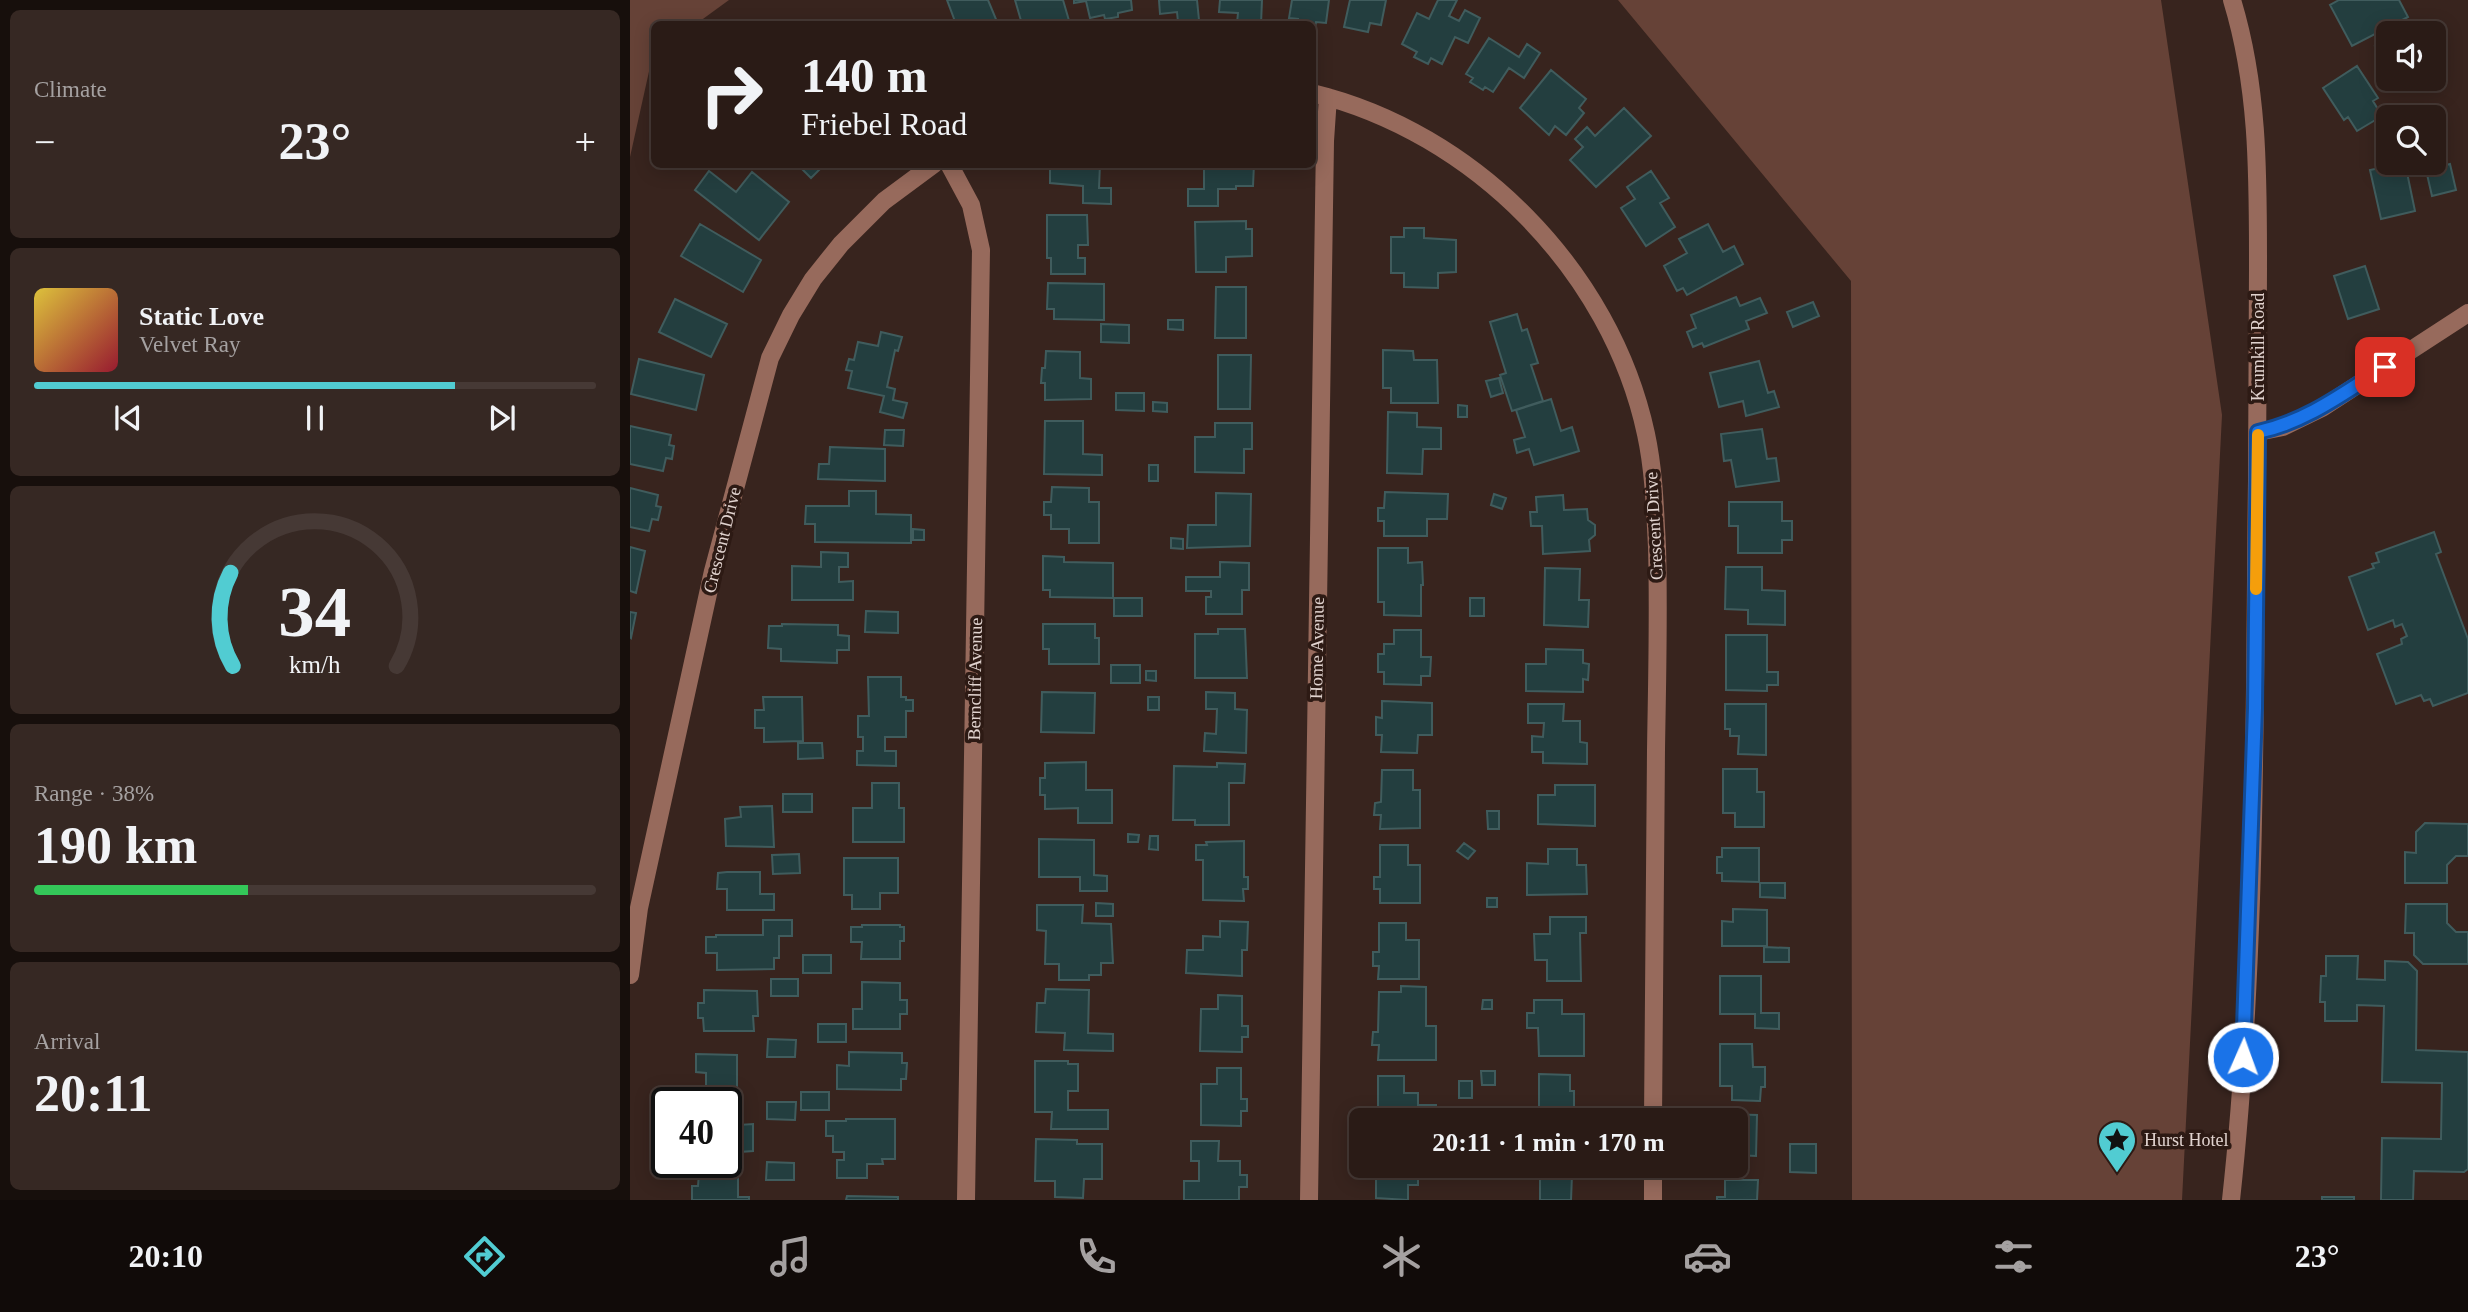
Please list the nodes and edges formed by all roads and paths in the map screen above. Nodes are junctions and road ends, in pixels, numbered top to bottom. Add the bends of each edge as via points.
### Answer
1 (2232, 0) edge
2 (1320, 95) edge
3 (929, 168) edge
4 (950, 168) edge
5 (2468, 313) edge
6 (2258, 432) junction
7 (630, 975) edge
8 (1653, 1108) edge
9 (1653, 1178) edge
10 (966, 1200) edge
11 (1309, 1200) edge
12 (1653, 1200) edge
13 (2231, 1200) edge

1 - 6 street, Krumkill Road via 2256,123
2 - 8 street, Crescent Drive via 1389,118 1441,149 1535,225 1592,300 1637,397 1653,479 1658,578
2 - 11 street, Home Avenue via 1324,169
3 - 7 street, Crescent Drive via 884,201 841,244 813,279 770,358 713,571 639,908
4 - 10 street, Berncliff Avenue via 975,215 981,250
5 - 6 street via 2322,408 2283,427
6 - 13 street, Krumkill Road via 2248,936
9 - 12 street

